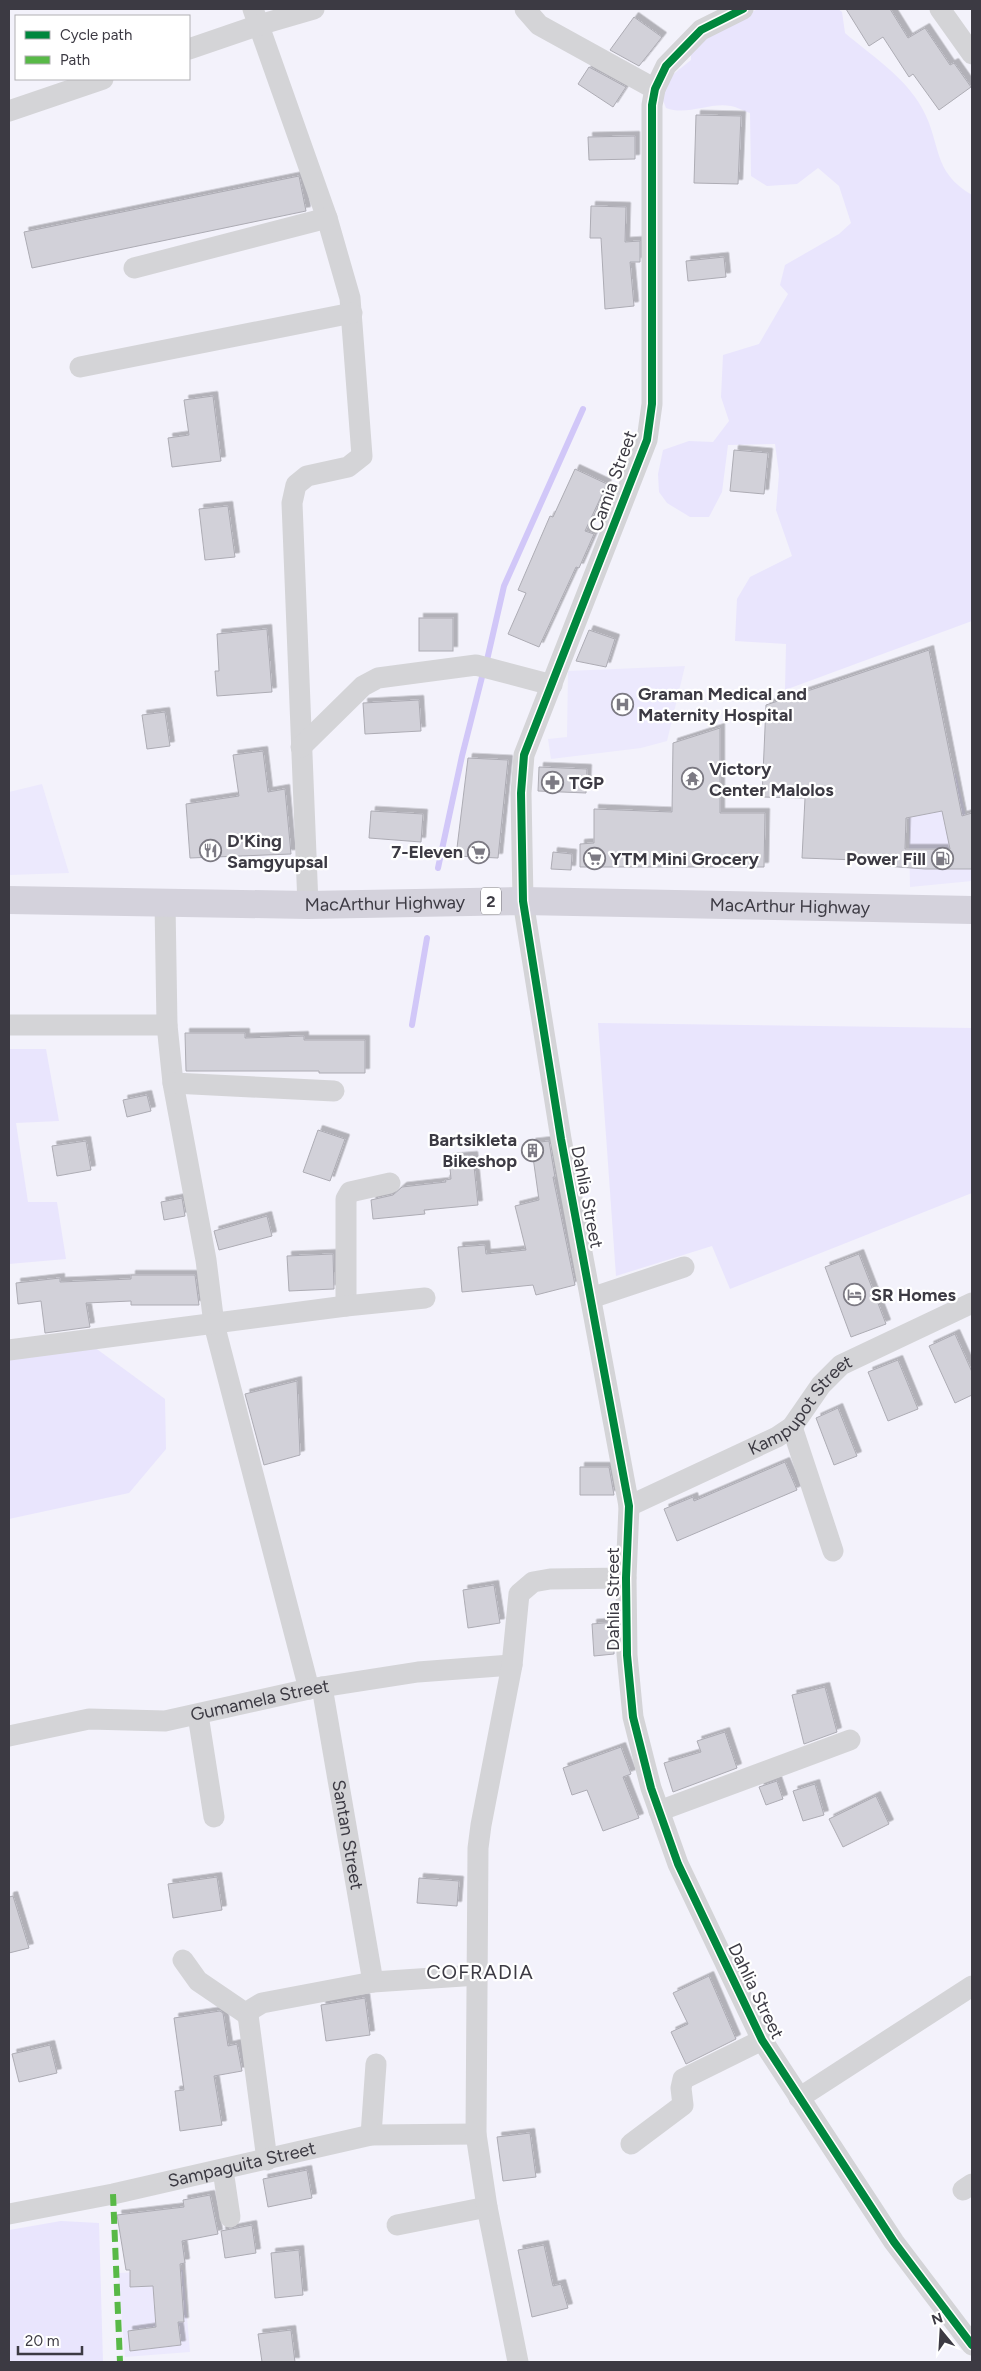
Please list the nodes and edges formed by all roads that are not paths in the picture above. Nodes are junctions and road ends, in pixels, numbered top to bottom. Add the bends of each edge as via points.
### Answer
1 (314, 9) edge
2 (525, 9) edge
3 (743, 9) edge
4 (940, 9) edge
5 (256, 17) edge
6 (190, 49) edge
7 (972, 54) edge
8 (100, 80) edge
9 (655, 89) junction
10 (9, 111) edge
11 (327, 218) junction
12 (134, 268) dead end
13 (352, 313) junction
14 (80, 367) dead end
15 (552, 685) junction
16 (301, 747) junction
17 (9, 900) edge
18 (523, 901) junction
19 (165, 903) junction
20 (308, 905) junction
21 (972, 910) edge
22 (9, 1025) edge
23 (167, 1025) junction
24 (173, 1084) junction
25 (334, 1091) dead end
26 (390, 1183) dead end
27 (684, 1267) dead end
28 (426, 1298) dead end
29 (591, 1298) junction
30 (972, 1303) edge
31 (346, 1306) junction
32 (214, 1324) junction
33 (9, 1350) edge
34 (792, 1427) junction
35 (629, 1506) junction
36 (832, 1551) dead end
37 (626, 1578) junction
38 (512, 1665) junction
39 (316, 1688) junction
40 (198, 1715) junction
41 (9, 1736) edge
42 (850, 1740) dead end
43 (659, 1812) junction
44 (214, 1817) dead end
45 (183, 1960) dead end
46 (478, 1975) junction
47 (373, 1982) junction
48 (972, 1986) edge
49 (248, 2015) junction
50 (762, 2040) junction
51 (376, 2064) dead end
52 (799, 2098) junction
53 (476, 2134) junction
54 (371, 2135) junction
55 (631, 2144) dead end
56 (267, 2160) junction
57 (223, 2170) junction
58 (487, 2207) junction
59 (9, 2214) edge
60 (230, 2217) dead end
61 (396, 2225) dead end
62 (972, 2344) edge
63 (518, 2362) edge

1 - 5 street
2 - 9 street via 539,25
3 - 9 street, Camia Street via 701,30 666,66
4 - 7 street
5 - 6 street
5 - 11 street
8 - 10 street
9 - 15 street, Camia Street via 652,105 652,404 647,440
11 - 12 street
11 - 13 street
13 - 14 street
13 - 16 street via 362,456 348,467 307,476 296,485 292,503
15 - 16 street via 476,665 378,678 363,686
15 - 18 street, Camia Street via 524,755 521,793
16 - 20 street
17 - 19 highway, MacArthur Highway / 2
18 - 20 highway, MacArthur Highway / 2
18 - 21 highway, MacArthur Highway / 2
18 - 29 street, Dahlia Street via 561,1139
19 - 20 highway, MacArthur Highway / 2
19 - 23 street, Santan Street
22 - 23 street
23 - 24 street, Santan Street
24 - 25 street
24 - 32 street, Santan Street via 206,1260
26 - 31 street via 360,1188 350,1192 346,1199
27 - 29 street
28 - 31 street
29 - 35 street, Dahlia Street
30 - 34 street, Kampupot Street via 841,1366 821,1385
31 - 32 street
32 - 33 street
32 - 39 street, Santan Street
34 - 35 street, Kampupot Street
34 - 36 street
35 - 37 street, Dahlia Street
37 - 38 street via 550,1578 533,1582 519,1594
37 - 43 street, Dahlia Street via 627,1655 633,1717
38 - 39 street, Gumamela Street via 418,1672
38 - 46 street via 478,1848
39 - 40 street, Gumamela Street
39 - 47 street, Santan Street
40 - 41 street, Gumamela Street via 166,1721 89,1720
40 - 44 street
42 - 43 street
43 - 50 street, Dahlia Street via 678,1864
45 - 49 street via 198,1981
46 - 47 street
46 - 53 street
47 - 49 street via 262,2003
48 - 52 street
49 - 56 street
50 - 52 street, Dahlia Street
50 - 55 street via 683,2079 683,2105
51 - 54 street
52 - 62 street, Dahlia Street via 894,2242
53 - 54 street, Sampaguita Street
53 - 58 street
54 - 56 street, Sampaguita Street
56 - 57 street, Sampaguita Street
57 - 59 street, Sampaguita Street
57 - 60 street
58 - 61 street
58 - 63 street

